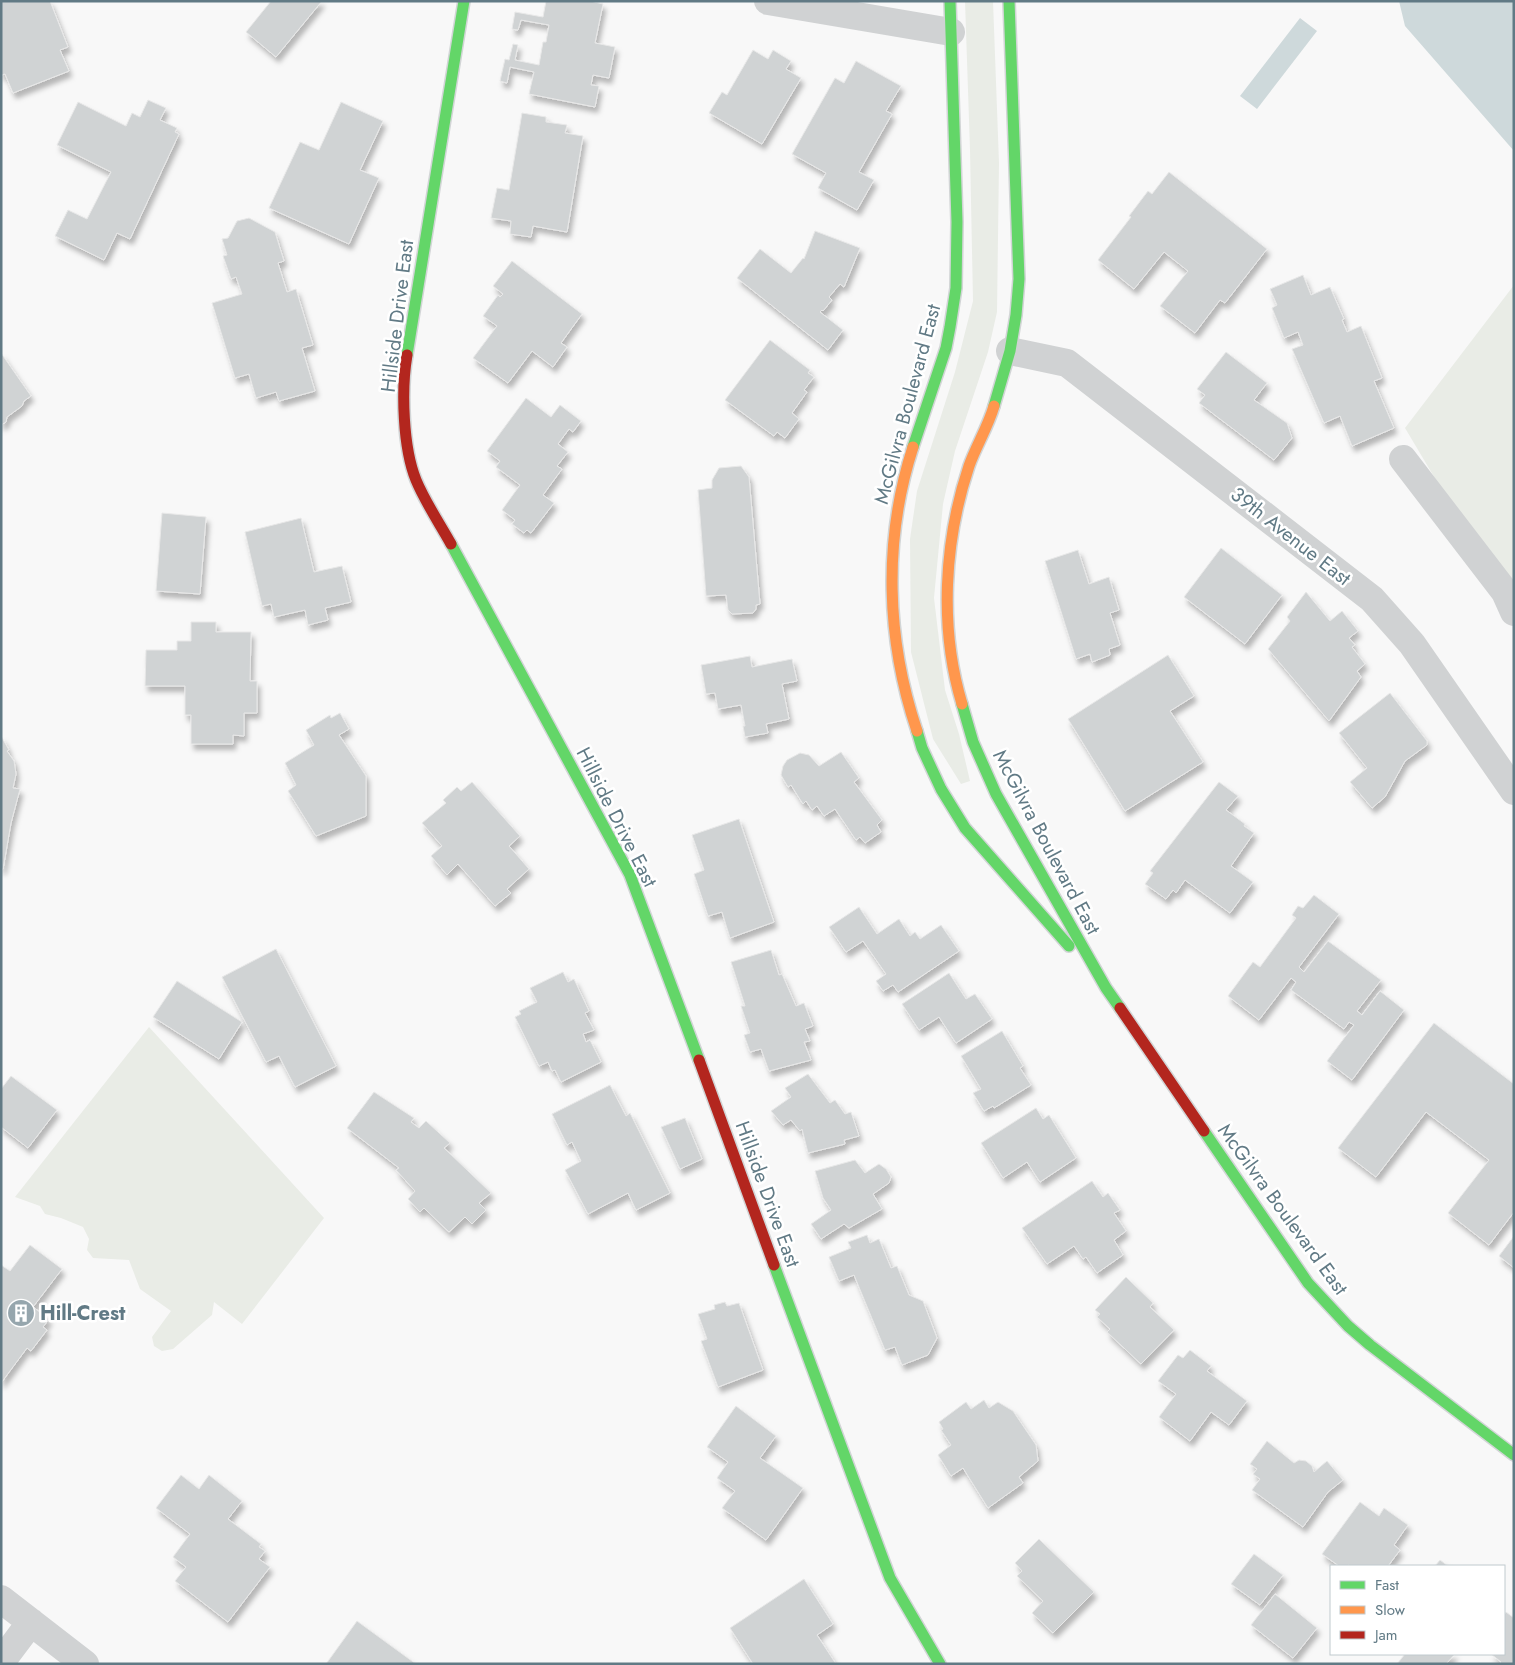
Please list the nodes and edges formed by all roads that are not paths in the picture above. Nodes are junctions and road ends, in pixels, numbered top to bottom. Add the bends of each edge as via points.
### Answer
1 (464, 1) edge
2 (768, 1) edge
3 (950, 1) edge
4 (1009, 1) edge
5 (951, 32) junction
6 (1010, 351) junction
7 (1403, 459) dead end
8 (1514, 612) edge
9 (1514, 791) edge
10 (1106, 988) junction
11 (1514, 1455) edge
12 (1, 1599) edge
13 (31, 1622) junction
14 (1, 1662) edge
15 (85, 1664) edge
16 (940, 1664) edge

1 - 16 street, Hillside Drive East via 405,364 404,410 416,480 630,875 890,1578
2 - 5 street
3 - 5 street, McGilvra Boulevard East
4 - 6 street, McGilvra Boulevard East via 1019,279
5 - 10 street, McGilvra Boulevard East via 958,262 946,349 904,476 896,521 891,594 898,659 908,704 923,748 966,829
6 - 9 street, 39th Avenue East via 1067,363 1372,599 1412,644
6 - 10 street, McGilvra Boulevard East via 993,410 969,466 955,520 948,576 950,642 957,688 972,742 996,794
7 - 8 street via 1505,592
10 - 11 street, McGilvra Boulevard East via 1316,1293 1370,1345
12 - 13 street
13 - 14 street
13 - 15 street

